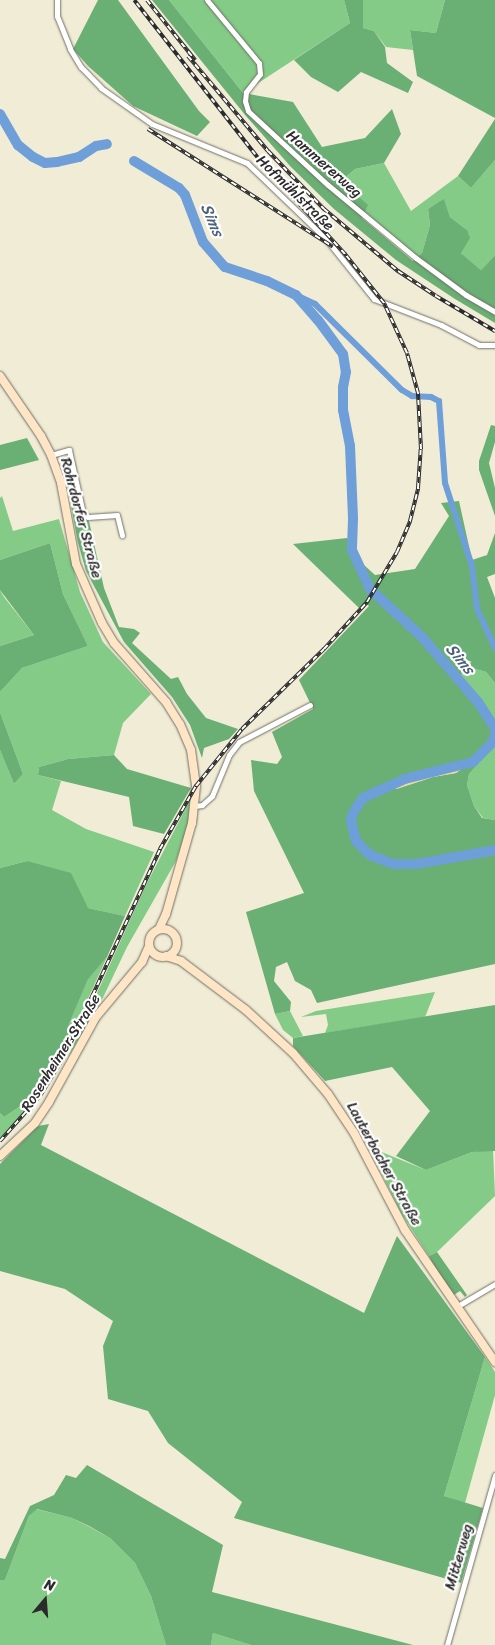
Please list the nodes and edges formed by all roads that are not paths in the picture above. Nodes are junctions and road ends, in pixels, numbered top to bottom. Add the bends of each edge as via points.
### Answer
1 (57, 0) edge
2 (207, 0) edge
3 (495, 312) edge
4 (495, 345) edge
5 (0, 376) edge
6 (50, 455) junction
7 (122, 535) dead end
8 (310, 705) dead end
9 (195, 806) junction
10 (166, 914) junction
11 (159, 930) junction
12 (170, 931) junction
13 (149, 946) junction
14 (176, 946) junction
15 (157, 955) junction
16 (166, 956) junction
17 (181, 961) junction
18 (142, 962) junction
19 (0, 1156) edge
20 (495, 1284) edge
21 (456, 1307) junction
22 (495, 1362) edge
23 (495, 1476) edge
24 (447, 1645) edge

1 - 4 street, Hofmühlstraße via 57,16 70,50 101,88 152,124 246,162 326,240 370,296 484,347
2 - 3 street, Hammererweg via 259,63 260,74 246,92 248,111 328,185 416,258
5 - 6 main road, Rohrdorfer Straße via 41,436
6 - 7 street via 69,450 83,513 88,517 117,515
6 - 9 main road, Rohrdorfer Straße via 61,483 70,540 81,580 114,643 166,702 180,724 195,768
8 - 9 street via 239,742 229,755 212,796 202,805
9 - 10 main road, Rohrdorfer Straße
10 - 11 main road, Rohrdorfer Straße
10 - 12 main road, Rohrdorfer Straße
11 - 12 main road
11 - 13 main road via 151,936
12 - 14 main road via 175,936
13 - 15 main road
13 - 18 main road, Rosenheimer Straße
14 - 16 main road
14 - 17 main road
15 - 16 main road
15 - 18 main road, Rosenheimer Straße
16 - 17 main road, Lauterbacher Straße
17 - 21 main road, Lauterbacher Straße via 273,1034 328,1094 354,1132 404,1230
18 - 19 main road, Rosenheimer Straße via 96,1017 50,1102 35,1123
20 - 21 street
21 - 22 main road, Lauterbacher Straße
23 - 24 street, Mitterweg

